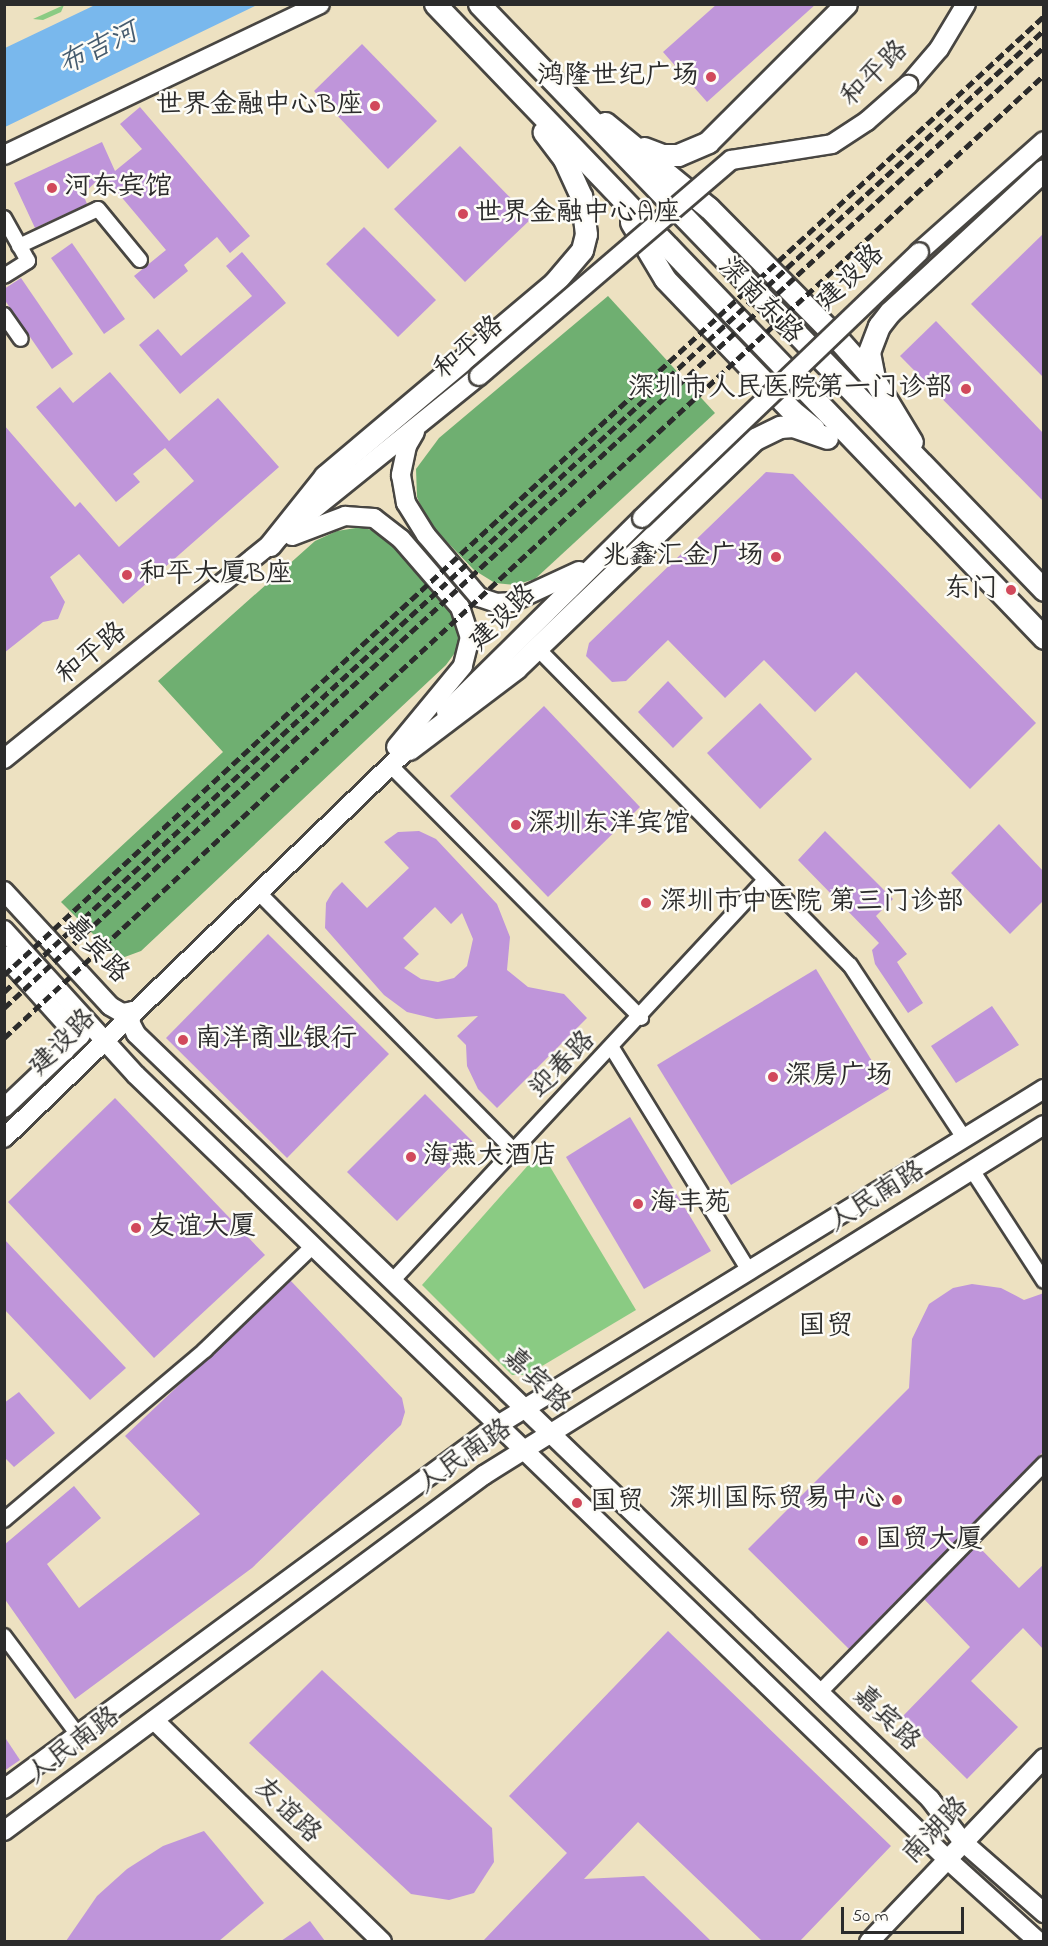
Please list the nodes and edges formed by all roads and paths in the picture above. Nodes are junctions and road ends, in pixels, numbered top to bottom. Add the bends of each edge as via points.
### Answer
1 (320, 4) edge
2 (435, 4) edge
3 (479, 4) edge
4 (846, 4) edge
5 (966, 4) edge
6 (498, 70) junction
7 (558, 88) junction
8 (1044, 141) edge
9 (634, 144) junction
10 (4, 155) edge
11 (1044, 170) edge
12 (608, 184) junction
13 (4, 218) edge
14 (19, 246) junction
15 (140, 260) dead end
16 (4, 276) edge
17 (4, 315) edge
18 (21, 339) dead end
19 (875, 381) junction
20 (421, 423) junction
21 (827, 438) junction
22 (929, 471) junction
23 (896, 485) junction
24 (270, 545) junction
25 (599, 560) junction
26 (1044, 590) edge
27 (1044, 638) edge
28 (538, 649) junction
29 (409, 749) junction
30 (4, 759) edge
31 (391, 766) junction
32 (366, 790) junction
33 (765, 880) junction
34 (4, 891) edge
35 (258, 892) junction
36 (4, 930) edge
37 (4, 955) edge
38 (133, 1011) junction
39 (84, 1018) junction
40 (641, 1018) junction
41 (104, 1040) junction
42 (612, 1048) junction
43 (64, 1052) junction
44 (1044, 1089) edge
45 (4, 1108) edge
46 (1044, 1125) edge
47 (4, 1138) edge
48 (964, 1138) junction
49 (514, 1151) junction
50 (972, 1170) junction
51 (313, 1246) junction
52 (748, 1269) junction
53 (393, 1280) junction
54 (1044, 1281) edge
55 (525, 1407) junction
56 (498, 1425) junction
57 (550, 1432) junction
58 (522, 1449) junction
59 (1044, 1464) edge
60 (4, 1520) edge
61 (4, 1636) edge
62 (820, 1692) junction
63 (154, 1720) junction
64 (78, 1735) junction
65 (1044, 1758) edge
66 (4, 1789) edge
67 (4, 1832) edge
68 (963, 1842) junction
69 (947, 1859) junction
70 (1044, 1913) edge
71 (382, 1941) edge
72 (869, 1941) edge
73 (1039, 1941) edge

1 - 10 main road
2 - 6 main road, 深南东路
3 - 7 main road, 深南东路
4 - 9 main road via 708,142 671,156
5 - 20 main road, 和平路, bridge via 939,49 908,85 867,122 832,144 731,160
6 - 12 main road, 深南东路
6 - 24 main road via 571,174 585,213 582,250 554,283 325,476
7 - 9 main road
7 - 22 main road, 深南东路
8 - 25 main road, 建设路, bridge via 919,252
9 - 19 main road via 709,208
11 - 19 main road via 890,312 875,333 869,352
12 - 21 main road via 664,279 792,411
12 - 23 main road, 深南东路
13 - 14 street
14 - 15 street via 98,208
14 - 16 street via 28,261
17 - 18 street
19 - 22 main road
20 - 24 main road, 和平路
20 - 25 main road via 404,459 401,475 406,503 426,535 479,597 496,603 526,599
21 - 23 main road
21 - 28 main road via 793,426 780,427 755,439
22 - 26 main road, 深南东路
23 - 27 main road, 深南东路
24 - 30 main road, 和平路
24 - 32 main road via 333,519 374,518 388,525 415,555 460,607 469,624 469,650 463,666 388,756
25 - 29 main road, 建设路
28 - 29 main road
28 - 33 street
29 - 31 main road, 建设路
31 - 32 main road, 建设路
31 - 40 street
32 - 35 main road, 建设路
33 - 40 street, 迎春路
33 - 48 street via 850,965
34 - 38 main road, 嘉宾路 via 110,1006 122,1013
35 - 38 main road, 建设路
35 - 49 street
36 - 39 main road, 嘉宾路
37 - 43 main road, 建设路 via 63,1021 70,1038
38 - 41 main road, 建设路
38 - 53 main road, 嘉宾路 via 130,1022 136,1034
39 - 41 main road, 嘉宾路
39 - 43 main road, 建设路 via 84,1031
40 - 42 street, 迎春路
41 - 47 main road, 建设路
41 - 51 main road, 嘉宾路
42 - 49 street, 迎春路
42 - 52 street
43 - 45 main road, 建设路
44 - 48 main road, 人民南路
46 - 50 main road, 人民南路
48 - 52 main road, 人民南路
49 - 53 street, 迎春路
50 - 54 street
50 - 57 main road, 人民南路
51 - 56 main road, 嘉宾路
51 - 60 street via 205,1350
52 - 55 main road, 人民南路
53 - 55 main road, 嘉宾路
55 - 56 main road, 人民南路
55 - 57 main road, 嘉宾路
56 - 58 main road, 嘉宾路
56 - 64 main road, 人民南路
57 - 58 main road, 人民南路
57 - 62 main road, 嘉宾路
58 - 63 main road, 人民南路
58 - 69 main road, 嘉宾路
59 - 62 street
61 - 64 street
62 - 68 main road, 嘉宾路 via 930,1798
63 - 67 main road, 人民南路
63 - 71 main road, 友谊路
64 - 66 main road, 人民南路
65 - 68 main road, 南湖路
68 - 69 main road, 南湖路
68 - 70 main road, 嘉宾路
69 - 72 main road, 南湖路
69 - 73 main road, 嘉宾路

